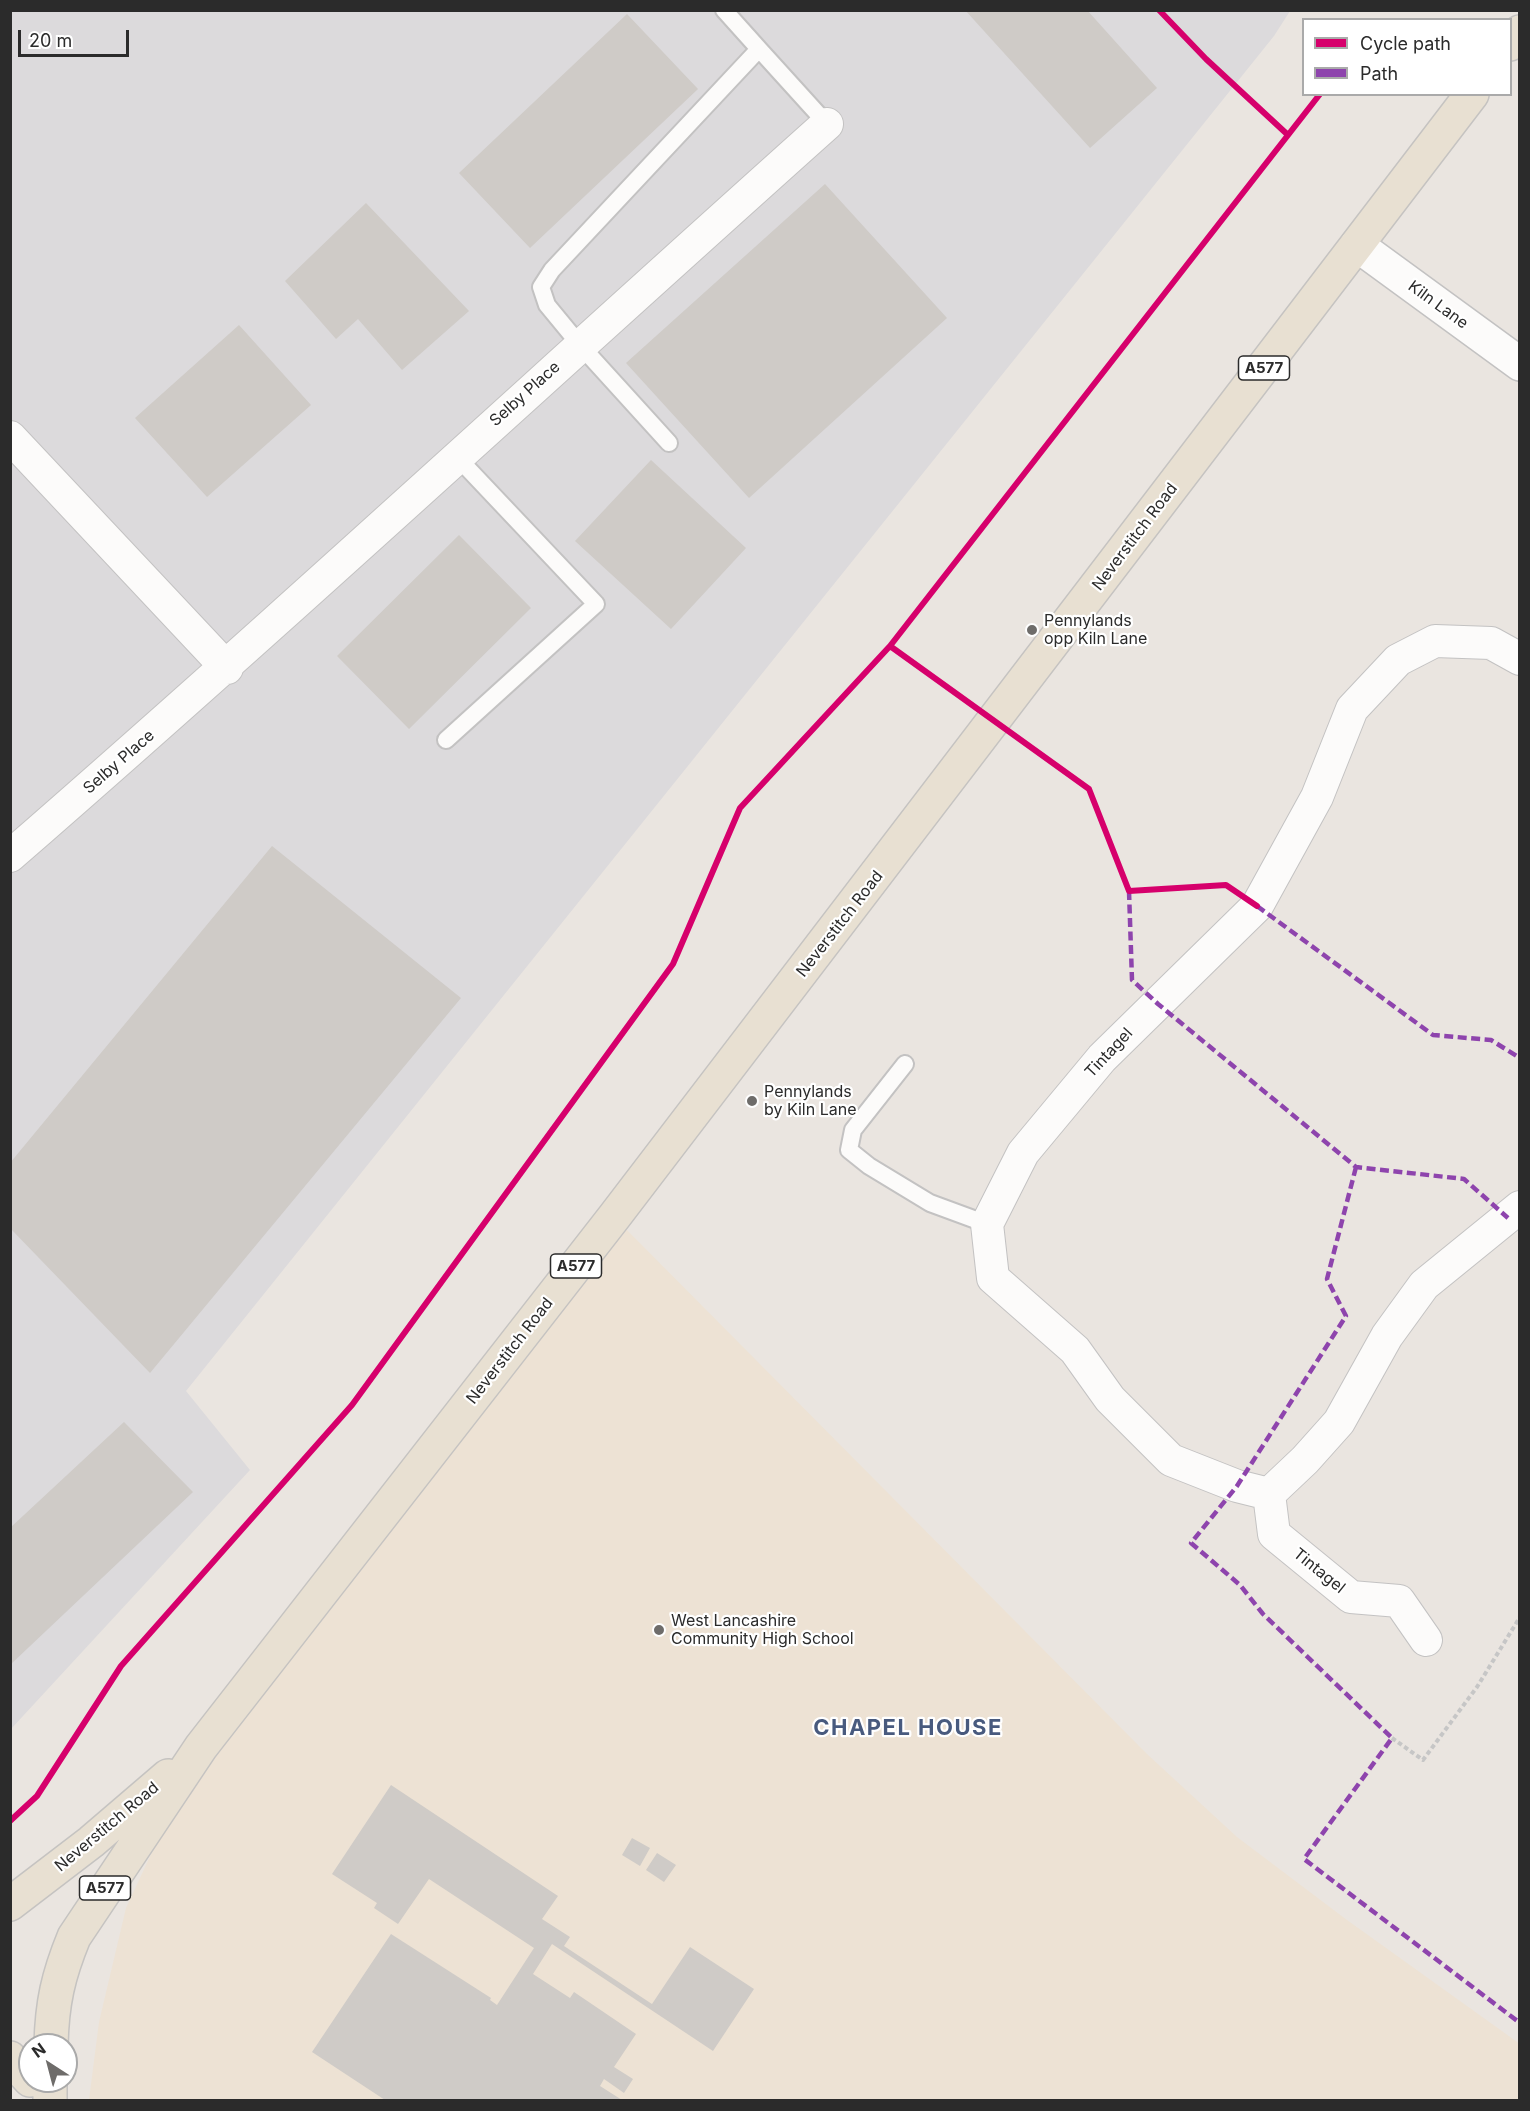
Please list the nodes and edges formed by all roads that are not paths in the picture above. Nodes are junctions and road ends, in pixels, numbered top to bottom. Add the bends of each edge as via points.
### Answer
1 (724, 10) edge
2 (759, 50) junction
3 (1470, 96) edge
4 (826, 124) joint
5 (1357, 245) junction
6 (580, 345) junction
7 (1520, 364) edge
8 (10, 437) edge
9 (669, 443) dead end
10 (457, 457) junction
11 (1520, 659) edge
12 (227, 668) junction
13 (446, 740) dead end
14 (10, 856) edge
15 (905, 1064) dead end
16 (1520, 1208) edge
17 (987, 1224) junction
18 (1269, 1494) junction
19 (1426, 1640) dead end
20 (201, 1747) junction
21 (10, 1904) edge
22 (51, 2033) edge

1 - 2 lane
2 - 4 lane
2 - 6 lane via 541,286 547,305
3 - 5 main road, Neverstitch Road / A577
4 - 6 street, Selby Place
5 - 7 street, Kiln Lane
5 - 20 main road, Neverstitch Road / A577 via 948,783
6 - 9 lane
6 - 10 street, Selby Place
8 - 12 street
10 - 12 street, Selby Place
10 - 13 lane via 596,604
11 - 17 street, Tintagel via 1491,643 1435,641 1398,660 1352,709 1317,797 1257,906 1102,1058 1023,1153
12 - 14 street, Selby Place
15 - 17 lane via 853,1131 849,1150 930,1203
16 - 18 street via 1424,1285 1387,1336 1339,1422
17 - 18 street via 993,1278 1075,1350 1110,1399 1171,1460
18 - 19 street, Tintagel via 1274,1534 1351,1597 1399,1601
20 - 21 main road, Neverstitch Road / A577 via 91,1842
20 - 22 main road, Neverstitch Road / A577 via 74,1937 52,2004

